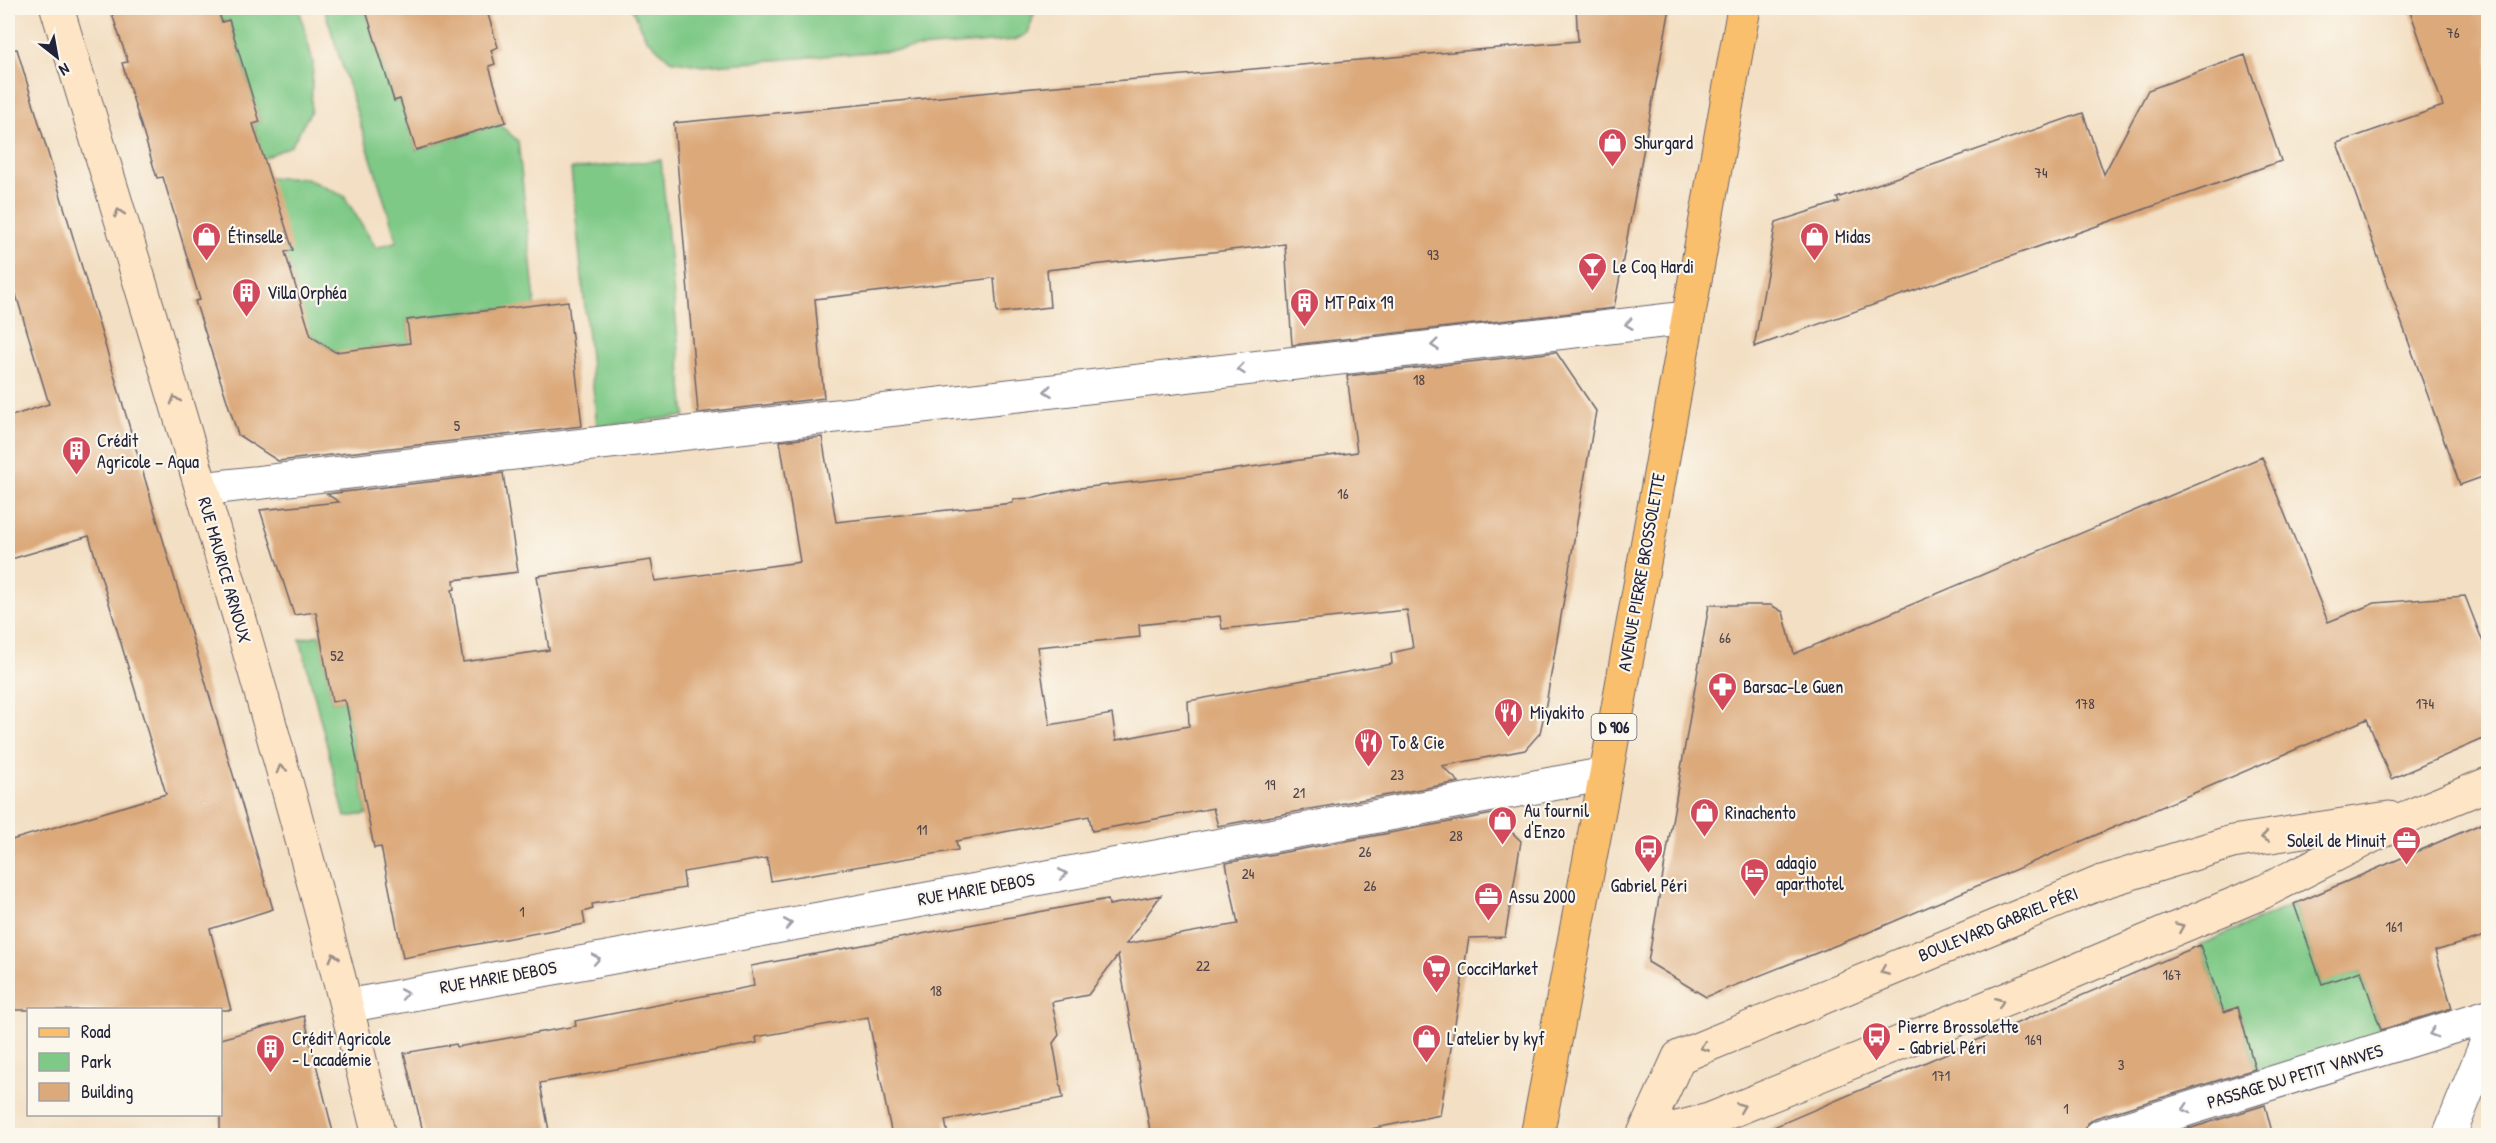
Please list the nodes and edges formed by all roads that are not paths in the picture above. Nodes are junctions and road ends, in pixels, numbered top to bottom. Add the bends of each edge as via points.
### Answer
1 (57, 8) edge
2 (1744, 8) edge
3 (1687, 318) junction
4 (202, 489) junction
5 (1606, 774) junction
6 (2488, 784) edge
7 (2415, 814) junction
8 (347, 1006) junction
9 (2488, 1016) edge
10 (2488, 1039) edge
11 (379, 1136) edge
12 (1537, 1136) edge
13 (1644, 1136) edge
14 (2101, 1136) edge
15 (2448, 1136) edge

4 -> 1 main road, RUE MAURICE ARNOUX
2 - 3 main road, AVENUE PIERRE BROSSOLETTE / D 906
3 -> 4 street
3 - 5 main road, AVENUE PIERRE BROSSOLETTE / D 906
8 -> 4 main road, RUE MAURICE ARNOUX
8 -> 5 street, RUE MARIE DEBOS
5 - 12 main road, AVENUE PIERRE BROSSOLETTE / D 906
6 - 7 main road, BOULEVARD GABRIEL PÉRI
13 -> 7 main road, BOULEVARD GABRIEL PÉRI via 1708,1120 2048,983 2263,892
7 -> 13 main road, BOULEVARD GABRIEL PÉRI via 2232,842 2102,882 1679,1056
8 - 11 main road, RUE MAURICE ARNOUX
9 -> 14 street, PASSAGE DU PETIT VANVES
10 - 15 street

